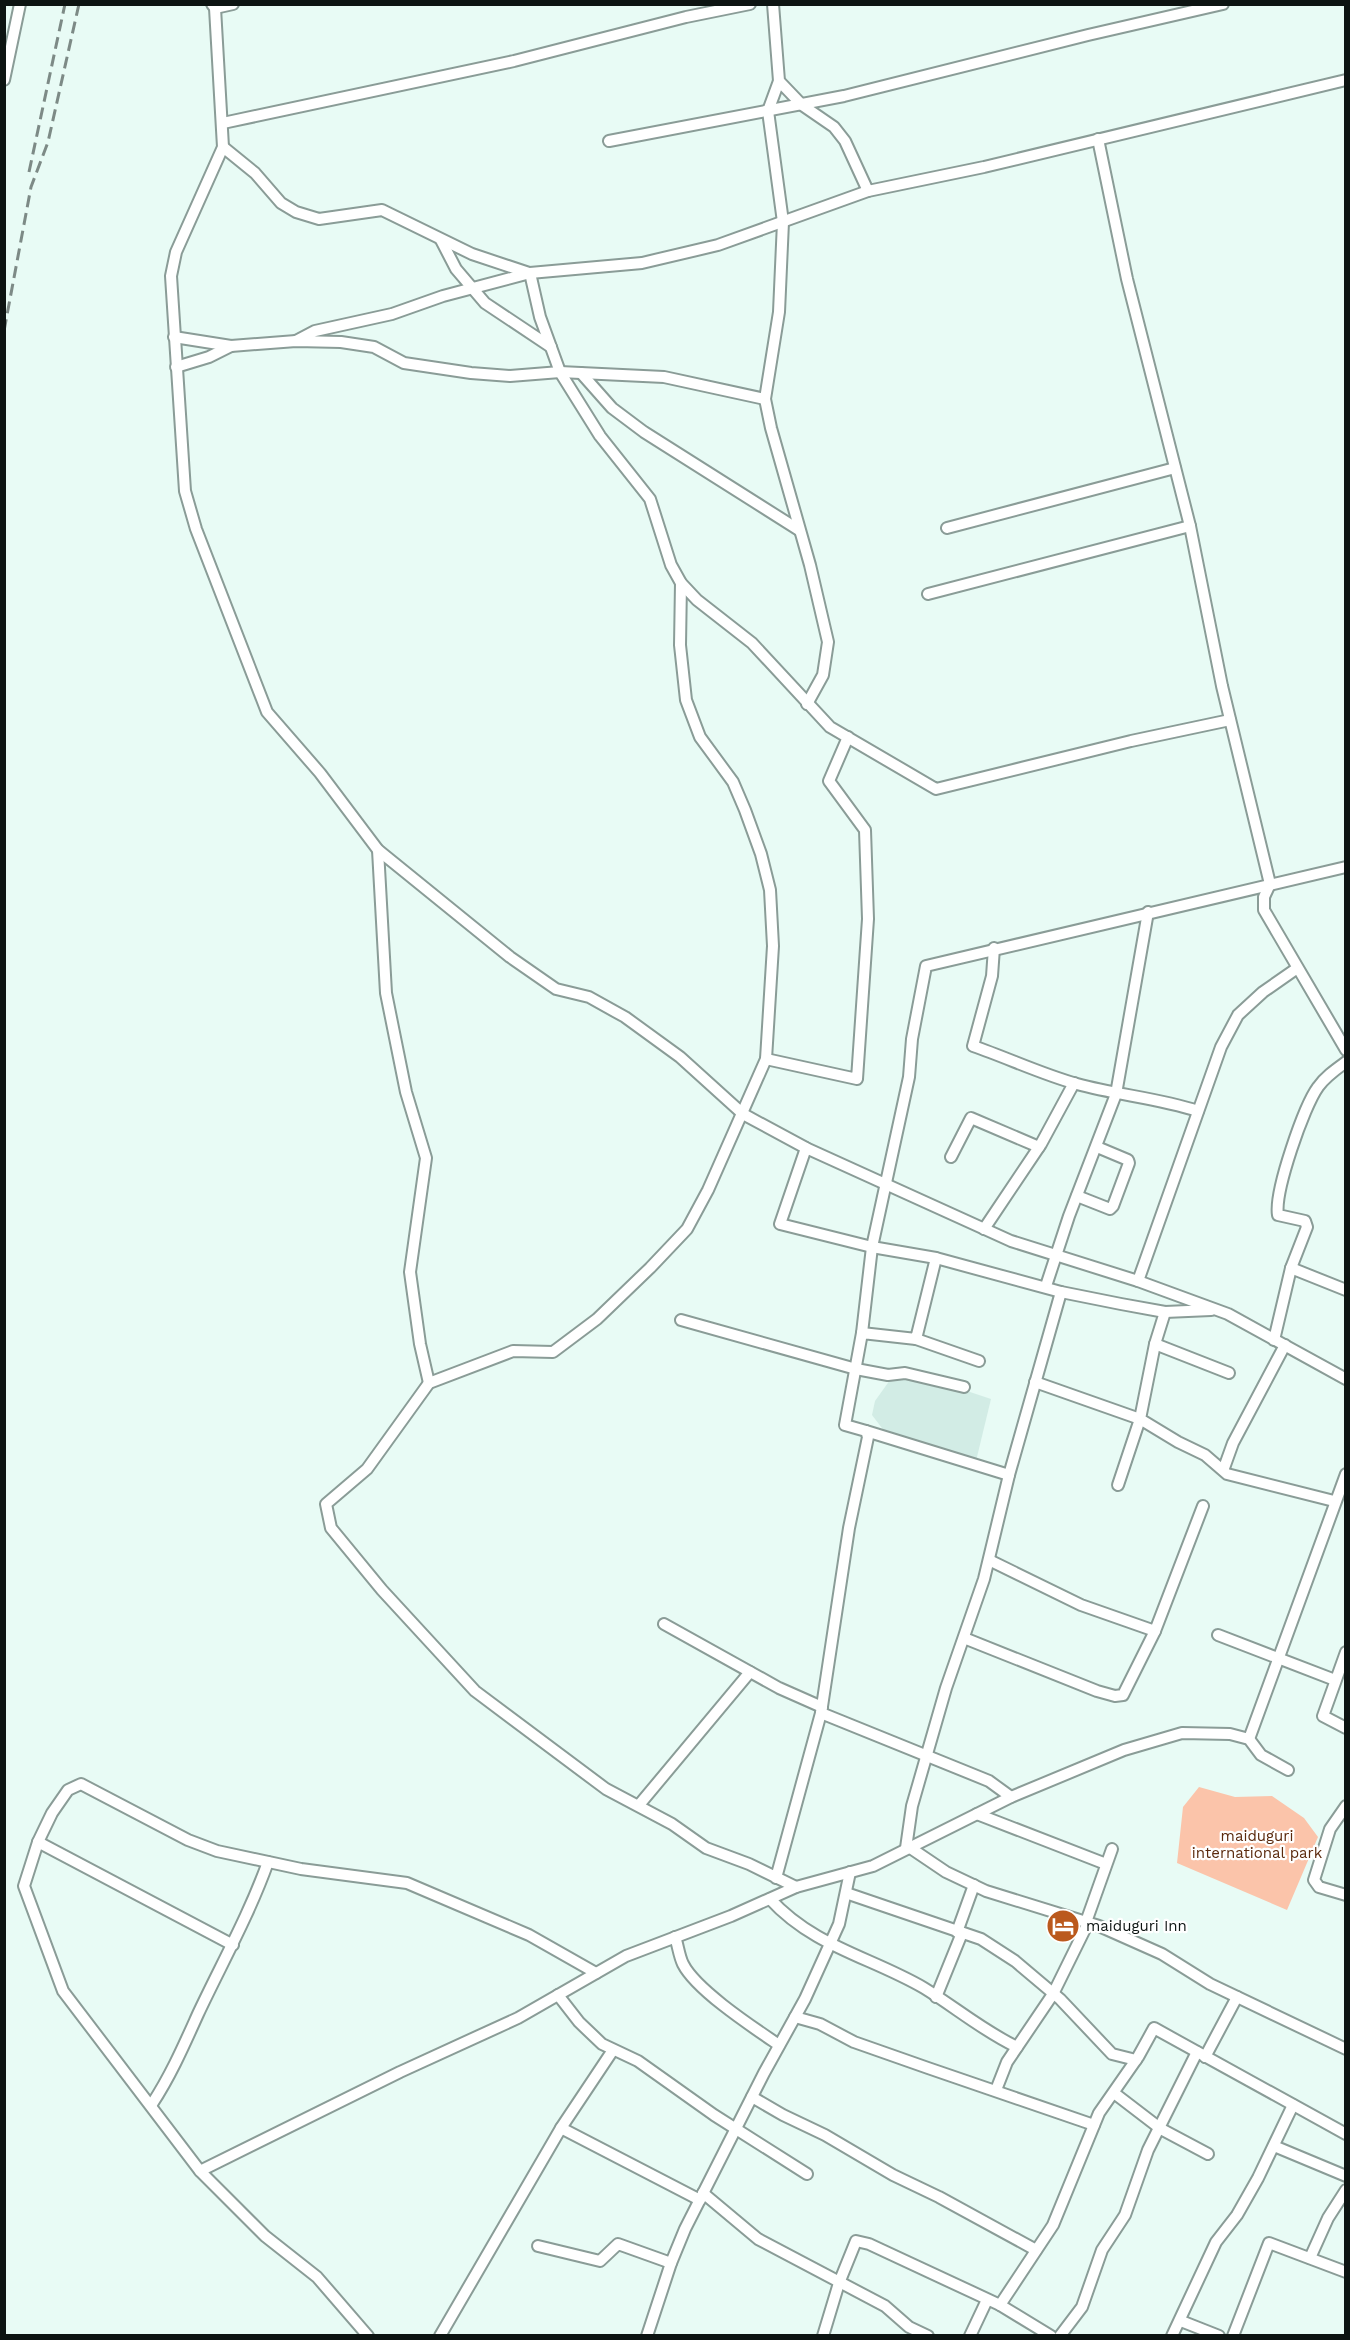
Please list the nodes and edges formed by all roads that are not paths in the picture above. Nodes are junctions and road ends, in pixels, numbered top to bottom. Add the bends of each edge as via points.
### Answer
1 (20, 4) edge
2 (233, 4) edge
3 (750, 4) edge
4 (774, 4) edge
5 (1223, 4) edge
6 (214, 6) edge
7 (4, 80) edge
8 (1346, 80) edge
9 (779, 81) junction
10 (802, 105) junction
11 (768, 111) junction
12 (223, 123) junction
13 (1098, 139) junction
14 (609, 141) dead end
15 (223, 147) junction
16 (868, 191) junction
17 (783, 222) junction
18 (441, 240) junction
19 (530, 273) junction
20 (473, 289) junction
21 (174, 337) junction
22 (296, 341) junction
23 (231, 346) junction
24 (551, 347) junction
25 (176, 367) junction
26 (560, 372) junction
27 (581, 373) junction
28 (765, 399) junction
29 (1175, 468) junction
30 (1190, 526) junction
31 (947, 528) dead end
32 (799, 530) junction
33 (681, 583) junction
34 (928, 594) dead end
35 (807, 704) junction
36 (1230, 720) junction
37 (848, 737) junction
38 (378, 850) junction
39 (1346, 867) edge
40 (1270, 884) junction
41 (1148, 912) junction
42 (994, 948) junction
43 (1296, 969) junction
44 (1346, 1050) edge
45 (766, 1059) junction
46 (1346, 1062) edge
47 (1074, 1083) junction
48 (1116, 1094) junction
49 (1198, 1111) junction
50 (742, 1114) junction
51 (1038, 1147) junction
52 (1097, 1147) junction
53 (806, 1148) junction
54 (951, 1157) dead end
55 (887, 1185) junction
56 (1077, 1196) junction
57 (984, 1229) junction
58 (872, 1247) junction
59 (1055, 1256) junction
60 (936, 1258) junction
61 (1291, 1268) junction
62 (1138, 1281) junction
63 (1046, 1286) junction
64 (1346, 1290) edge
65 (1061, 1292) junction
66 (1216, 1310) junction
67 (1165, 1312) junction
68 (681, 1320) dead end
69 (862, 1333) junction
70 (916, 1339) junction
71 (1274, 1340) junction
72 (1155, 1344) junction
73 (1285, 1345) junction
74 (980, 1361) dead end
75 (856, 1369) junction
76 (1229, 1373) dead end
77 (1346, 1378) edge
78 (1035, 1382) junction
79 (429, 1383) junction
80 (964, 1387) dead end
81 (1140, 1419) junction
82 (866, 1431) junction
83 (1224, 1468) junction
84 (1346, 1474) edge
85 (1009, 1475) junction
86 (1119, 1485) dead end
87 (1334, 1501) junction
88 (1203, 1506) dead end
89 (989, 1560) junction
90 (664, 1624) dead end
91 (1155, 1631) junction
92 (1218, 1635) dead end
93 (964, 1638) junction
94 (1346, 1652) edge
95 (1277, 1658) junction
96 (750, 1672) junction
97 (1335, 1680) junction
98 (821, 1710) junction
99 (1346, 1728) edge
100 (1249, 1738) junction
101 (927, 1756) junction
102 (1288, 1770) dead end
103 (1011, 1797) junction
104 (639, 1805) junction
105 (1345, 1806) edge
106 (977, 1814) junction
107 (38, 1842) junction
108 (908, 1847) junction
109 (1112, 1849) dead end
110 (268, 1862) junction
111 (1106, 1864) junction
112 (850, 1872) junction
113 (776, 1878) junction
114 (974, 1886) junction
115 (796, 1887) junction
116 (846, 1893) junction
117 (1346, 1896) edge
118 (770, 1899) junction
119 (1087, 1922) junction
120 (960, 1933) junction
121 (675, 1936) junction
122 (233, 1945) junction
123 (830, 1945) junction
124 (596, 1973) junction
125 (1053, 1994) junction
126 (558, 1995) junction
127 (936, 1997) junction
128 (1237, 1997) junction
129 (795, 2017) junction
130 (779, 2045) junction
131 (1017, 2047) junction
132 (1346, 2049) edge
133 (613, 2050) junction
134 (1201, 2055) junction
135 (1136, 2060) junction
136 (996, 2090) junction
137 (1114, 2093) junction
138 (752, 2097) junction
139 (152, 2104) junction
140 (1293, 2104) junction
141 (1094, 2125) junction
142 (736, 2127) junction
143 (561, 2128) junction
144 (1161, 2129) junction
145 (1346, 2134) edge
146 (1274, 2146) junction
147 (1208, 2154) dead end
148 (200, 2171) junction
149 (807, 2174) dead end
150 (1346, 2176) edge
151 (1346, 2190) edge
152 (701, 2197) junction
153 (538, 2246) dead end
154 (1036, 2250) junction
155 (1310, 2258) junction
156 (671, 2263) junction
157 (1346, 2272) edge
158 (838, 2283) junction
159 (987, 2300) junction
160 (1000, 2305) junction
161 (1181, 2321) junction
162 (648, 2335) edge
163 (368, 2336) edge
164 (440, 2336) edge
165 (823, 2336) edge
166 (928, 2336) edge
167 (970, 2336) edge
168 (1050, 2336) edge
169 (1060, 2336) edge
170 (1172, 2336) edge
171 (1219, 2336) edge
172 (1233, 2336) edge

1 - 7 street
2 - 6 street
3 - 12 street via 513,61
4 - 9 street
5 - 10 street
6 - 12 street
8 - 13 street
9 - 10 street
9 - 11 street
10 - 11 street
10 - 16 street via 834,127 845,141
11 - 14 street
11 - 17 street
12 - 15 street
13 - 16 street
13 - 29 street via 1127,279
15 - 18 street via 255,173 281,203 296,212 320,219 382,210
15 - 21 street via 176,252 171,276
16 - 17 street
17 - 19 street via 718,245 642,263
17 - 28 street via 779,312
18 - 19 street
18 - 20 street via 456,269
19 - 20 street
19 - 24 street
20 - 22 street via 392,315 315,331
20 - 24 street via 485,303
21 - 23 street
21 - 25 street
22 - 23 street
22 - 26 street via 364,344 404,363 471,373 510,376
23 - 25 street
24 - 26 street
25 - 38 street via 185,491 267,712 320,773
26 - 27 street
26 - 33 street via 600,436 650,499
27 - 28 street via 664,377
27 - 32 street via 612,408 644,432
28 - 32 street
29 - 30 street
29 - 31 street
30 - 34 street
30 - 36 street
32 - 35 street via 828,642 823,675
33 - 35 street via 752,644
33 - 45 street via 680,645 686,700 700,737 733,782 761,854 770,890 773,946
35 - 37 street via 830,727
36 - 37 street via 936,789
36 - 40 street
37 - 45 street via 829,781 866,830 868,919 857,1079
38 - 50 street via 490,942 556,988 589,997 625,1017 680,1057
38 - 79 street via 386,993 406,1092 426,1158 410,1272
39 - 40 street
40 - 41 street
40 - 43 street via 1264,910
41 - 42 street
41 - 48 street
42 - 47 street via 992,976 973,1046
42 - 55 street via 926,966
43 - 44 street
43 - 49 street via 1238,1015 1221,1047
45 - 50 street
46 - 61 street via 1317,1088 1281,1180 1278,1215 1305,1221 1307,1227
47 - 48 street
47 - 51 street
48 - 49 street via 1166,1101
48 - 52 street
49 - 62 street
50 - 53 street
50 - 79 street via 687,1229 597,1319 553,1352 513,1351
51 - 54 street via 971,1119
51 - 57 street
52 - 56 street
52 - 56 street via 1129,1163 1113,1206 1110,1209
53 - 55 street
53 - 58 street via 780,1224
55 - 57 street
55 - 58 street
56 - 59 street
57 - 59 street
58 - 60 street
58 - 69 street
59 - 62 street
59 - 63 street
60 - 63 street
60 - 70 street
61 - 64 street
61 - 71 street
62 - 66 street
63 - 65 street
65 - 67 street
65 - 78 street
66 - 67 street
66 - 71 street
67 - 72 street
68 - 75 street
69 - 70 street
69 - 75 street
70 - 74 street
71 - 73 street
72 - 76 street
72 - 81 street
73 - 77 street
73 - 83 street via 1233,1443
75 - 80 street via 888,1375 905,1373
75 - 82 street via 845,1425
78 - 81 street
78 - 85 street
79 - 104 street via 367,1469 326,1504 331,1528 475,1691 606,1789
81 - 83 street
81 - 86 street
82 - 85 street
82 - 98 street
83 - 87 street via 1244,1479
84 - 87 street
85 - 89 street
87 - 95 street
88 - 91 street
89 - 91 street via 1082,1605
89 - 93 street
90 - 96 street
91 - 93 street via 1128,1689 1115,1696
92 - 95 street
93 - 101 street
94 - 97 street
95 - 97 street
95 - 100 street
96 - 98 street
96 - 104 street
97 - 99 street via 1323,1716
98 - 101 street
98 - 113 street
100 - 102 street via 1261,1755
100 - 103 street via 1182,1733 1124,1750
101 - 103 street via 989,1781
101 - 108 street via 912,1806
103 - 106 street
104 - 113 street via 706,1848
105 - 117 street via 1330,1829 1314,1880 1319,1887
106 - 108 street
106 - 111 street
107 - 110 street via 68,1790 81,1784 188,1840
107 - 122 street
107 - 139 street via 24,1886 63,1991
108 - 112 street via 873,1866
108 - 114 street
109 - 111 street
110 - 122 street
110 - 124 street via 407,1883 529,1935
111 - 119 street
112 - 115 street
112 - 116 street
113 - 115 street
114 - 119 street
114 - 120 street
115 - 118 street
116 - 120 street
116 - 123 street
118 - 121 street
118 - 123 street via 785,1915
119 - 125 street
119 - 128 street via 1162,1954
120 - 125 street via 981,1939 1015,1961
120 - 127 street
121 - 124 street
121 - 130 street via 683,1964 698,1981
122 - 139 street
123 - 127 street
123 - 129 street
124 - 126 street
125 - 131 street
125 - 135 street via 1112,2054
126 - 133 street via 579,2022
126 - 148 street
127 - 131 street via 993,2036
128 - 132 street
128 - 134 street
129 - 130 street
129 - 136 street via 820,2024 855,2042
130 - 138 street
131 - 136 street
133 - 142 street via 638,2061
133 - 143 street
134 - 135 street via 1154,2028
134 - 140 street
134 - 144 street
135 - 137 street
136 - 141 street
137 - 141 street
137 - 144 street
138 - 142 street
138 - 154 street
139 - 148 street
140 - 145 street
140 - 146 street
141 - 154 street via 1053,2224
142 - 149 street
142 - 152 street
143 - 152 street
143 - 164 street
144 - 147 street
144 - 169 street via 1148,2150 1125,2215 1102,2250 1082,2307
146 - 150 street
146 - 161 street via 1237,2215 1216,2242
148 - 163 street via 265,2236 317,2277
151 - 155 street
152 - 156 street
152 - 158 street via 758,2239
153 - 156 street via 600,2261 618,2244
154 - 160 street
155 - 157 street
155 - 172 street via 1269,2243
156 - 162 street
158 - 159 street via 856,2241
158 - 165 street
158 - 166 street via 885,2306 909,2327
159 - 160 street
159 - 167 street
160 - 168 street
161 - 170 street
161 - 171 street

